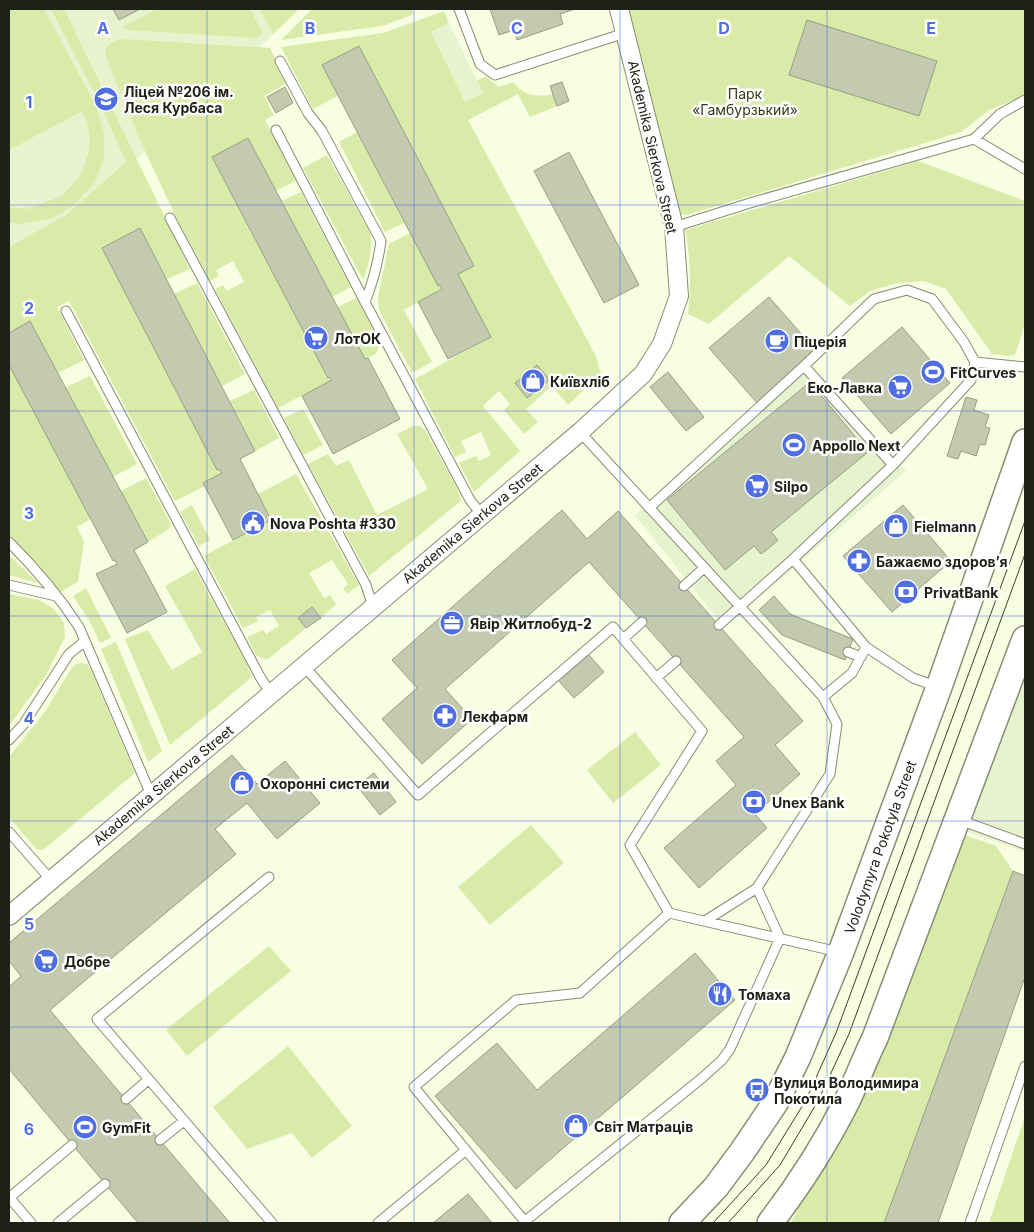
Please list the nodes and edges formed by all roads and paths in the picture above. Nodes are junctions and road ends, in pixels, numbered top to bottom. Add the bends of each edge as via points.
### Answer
1 (459, 9) edge
2 (619, 9) edge
3 (625, 33) junction
4 (280, 61) dead end
5 (1025, 100) edge
6 (276, 130) dead end
7 (974, 138) junction
8 (1025, 169) edge
9 (170, 218) dead end
10 (674, 227) junction
11 (365, 302) junction
12 (66, 311) dead end
13 (974, 362) junction
14 (804, 366) junction
15 (1025, 367) edge
16 (580, 432) junction
17 (1025, 442) edge
18 (893, 465) junction
19 (649, 508) junction
20 (482, 515) junction
21 (9, 542) edge
22 (793, 559) junction
23 (704, 568) junction
24 (9, 584) edge
25 (684, 586) dead end
26 (56, 596) junction
27 (373, 607) junction
28 (739, 607) junction
29 (642, 622) dead end
30 (719, 625) dead end
31 (623, 639) junction
32 (1025, 639) edge
33 (85, 641) junction
34 (866, 647) junction
35 (848, 652) dead end
36 (861, 656) junction
37 (676, 660) dead end
38 (304, 666) junction
39 (656, 678) junction
40 (939, 687) junction
41 (271, 694) junction
42 (822, 698) junction
43 (9, 740) edge
44 (151, 795) junction
45 (957, 819) junction
46 (9, 832) edge
47 (1025, 844) edge
48 (270, 877) dead end
49 (51, 880) junction
50 (757, 888) junction
51 (669, 913) junction
52 (9, 916) edge
53 (705, 921) junction
54 (780, 938) junction
55 (841, 952) junction
56 (1025, 1066) edge
57 (148, 1080) junction
58 (126, 1099) dead end
59 (184, 1121) junction
60 (160, 1140) dead end
61 (72, 1144) dead end
62 (466, 1150) junction
63 (105, 1184) dead end
64 (9, 1197) edge
65 (525, 1222) edge
66 (31, 1223) edge
67 (58, 1223) edge
68 (272, 1223) edge
69 (378, 1223) edge
70 (682, 1223) edge
71 (770, 1223) edge
72 (970, 1223) edge

1 - 3 lane via 480,64 495,75
2 - 3 street, Akademika Sierkova Street
3 - 10 street, Akademika Sierkova Street
4 - 11 lane via 308,113 322,131 381,242 374,281
5 - 7 lane via 1000,114
6 - 11 lane
7 - 8 lane
7 - 10 lane
9 - 27 lane via 366,586
10 - 16 street, Akademika Sierkova Street via 679,296 662,344 643,374
11 - 20 lane via 470,500
12 - 41 lane
13 - 14 lane via 964,342 932,299 908,290 874,298
13 - 15 lane
13 - 18 lane via 971,380
14 - 18 lane
14 - 19 lane
16 - 19 lane
16 - 20 street, Akademika Sierkova Street
17 - 40 street, Volodymyra Pokotyla Street
18 - 22 lane
19 - 23 lane
20 - 27 street, Akademika Sierkova Street
21 - 26 lane
22 - 28 lane
22 - 34 lane
23 - 25 lane
23 - 28 lane
24 - 26 lane
26 - 33 lane via 79,627
27 - 38 street, Akademika Sierkova Street
28 - 30 lane
28 - 42 lane
29 - 31 lane
31 - 38 lane via 612,627 418,795
31 - 39 lane
32 - 45 street
33 - 43 lane via 69,654 23,725
33 - 44 lane
34 - 36 lane
34 - 40 lane via 912,678
35 - 36 lane
36 - 42 lane via 852,673
37 - 39 lane
38 - 41 street, Akademika Sierkova Street
39 - 51 lane via 702,731 630,845
40 - 55 street, Volodymyra Pokotyla Street
41 - 44 street, Akademika Sierkova Street
42 - 50 lane via 838,724 830,774
44 - 49 street, Akademika Sierkova Street
45 - 47 lane
45 - 71 street via 875,1038 847,1100 820,1149
46 - 49 lane
48 - 57 lane via 96,1019
49 - 52 street, Akademika Sierkova Street
50 - 53 lane
50 - 54 lane
51 - 53 lane
51 - 62 lane via 580,993 516,1000 414,1087
53 - 54 lane
54 - 55 lane
54 - 65 lane via 722,1060
55 - 70 street, Volodymyra Pokotyla Street via 798,1057 774,1103 716,1186
56 - 72 lane
57 - 58 lane
57 - 59 lane
59 - 60 lane
59 - 68 lane
61 - 64 lane
62 - 65 lane
62 - 69 lane
63 - 67 lane
64 - 66 lane

